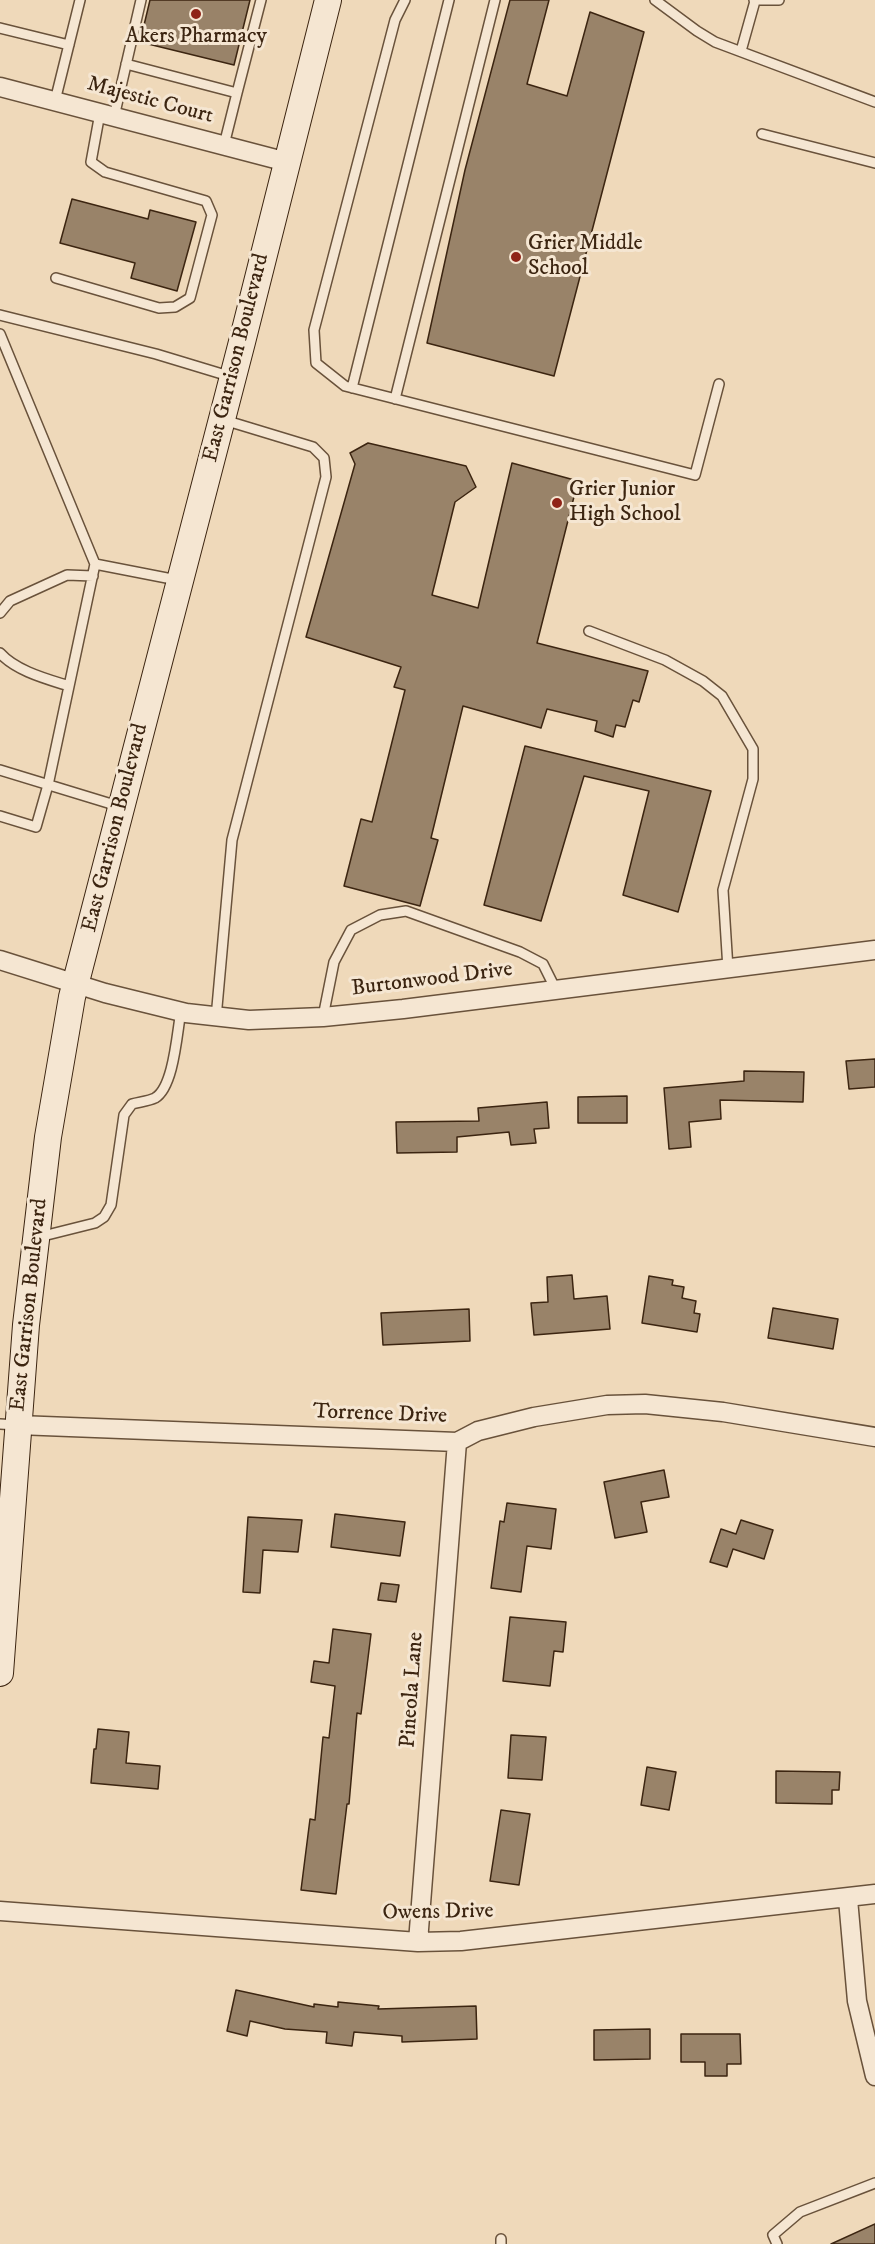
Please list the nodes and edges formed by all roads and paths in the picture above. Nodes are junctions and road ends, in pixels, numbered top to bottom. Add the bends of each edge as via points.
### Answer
1 (80, 0) edge
2 (141, 0) edge
3 (261, 0) edge
4 (328, 0) edge
5 (405, 0) edge
6 (449, 0) edge
7 (495, 0) edge
8 (655, 0) edge
9 (779, 0) edge
10 (754, 1) edge
11 (0, 28) edge
12 (69, 45) junction
13 (741, 51) junction
14 (126, 64) junction
15 (0, 87) edge
16 (237, 93) junction
17 (55, 101) junction
18 (875, 102) edge
19 (107, 115) junction
20 (762, 134) dead end
21 (224, 145) junction
22 (287, 162) junction
23 (875, 163) edge
24 (56, 278) dead end
25 (0, 315) edge
26 (0, 334) edge
27 (232, 377) junction
28 (719, 384) dead end
29 (352, 388) junction
30 (395, 399) junction
31 (222, 419) junction
32 (95, 564) junction
33 (93, 576) junction
34 (180, 581) junction
35 (0, 613) edge
36 (589, 631) dead end
37 (0, 653) edge
38 (69, 686) junction
39 (0, 770) edge
40 (48, 785) junction
41 (122, 807) junction
42 (0, 816) edge
43 (875, 950) edge
44 (0, 960) edge
45 (728, 969) junction
46 (76, 983) junction
47 (556, 990) junction
48 (181, 1011) junction
49 (323, 1017) junction
50 (216, 1018) junction
51 (36, 1238) junction
52 (9, 1424) edge
53 (875, 1437) edge
54 (457, 1442) junction
55 (0, 1673) edge
56 (875, 1894) edge
57 (848, 1899) junction
58 (0, 1911) edge
59 (418, 1942) junction
60 (875, 2076) edge
61 (875, 2182) edge
62 (777, 2244) edge

1 - 12 lane
2 - 14 lane
3 - 16 lane
4 - 22 main road, East Garrison Boulevard
5 - 29 lane via 395,21 314,330 316,363
6 - 29 lane
7 - 30 lane
8 - 13 lane via 715,42
9 - 10 lane
10 - 13 lane
11 - 12 lane
12 - 17 lane
13 - 18 lane
14 - 16 lane
14 - 19 lane
15 - 17 street, Majestic Court
16 - 21 lane
17 - 19 street, Majestic Court
19 - 21 street, Majestic Court
19 - 24 lane via 90,162 105,172 206,201 212,215 190,298 175,307 159,308
20 - 23 lane
21 - 22 street, Majestic Court
22 - 27 main road, East Garrison Boulevard
25 - 27 lane
26 - 32 lane
27 - 31 main road, East Garrison Boulevard
28 - 30 lane via 694,475
29 - 30 lane
31 - 34 main road, East Garrison Boulevard
31 - 50 lane via 313,447 324,458 326,477 232,840
32 - 33 lane
32 - 34 lane
33 - 35 lane via 67,575 10,601
33 - 38 lane
34 - 41 main road, East Garrison Boulevard
36 - 45 lane via 665,660 703,681 722,696 753,749 753,779 723,890
37 - 38 lane via 20,667
38 - 40 lane
39 - 40 lane
40 - 41 lane
40 - 42 lane via 36,827
41 - 46 main road, East Garrison Boulevard
43 - 45 street, Burtonwood Drive
44 - 46 street, Burtonwood Drive
45 - 47 street, Burtonwood Drive
46 - 48 street, Burtonwood Drive
46 - 51 main road, East Garrison Boulevard via 48,1137
47 - 49 street, Burtonwood Drive
47 - 49 lane via 543,964 528,956 406,911 380,915 351,930 334,962
48 - 50 street, Burtonwood Drive
48 - 51 lane via 168,1082 162,1093 132,1104 124,1115 111,1205 104,1216 95,1223
49 - 50 street, Burtonwood Drive
51 - 52 main road, East Garrison Boulevard
52 - 54 street, Torrence Drive
52 - 55 main road, East Garrison Boulevard
53 - 54 street, Torrence Drive via 723,1412 645,1404 607,1405 534,1417 478,1431
54 - 59 street, Pineola Lane
56 - 57 street, Owens Drive
57 - 59 street, Owens Drive via 460,1941
57 - 60 street via 857,2001
58 - 59 street, Owens Drive
61 - 62 lane via 800,2212 774,2235

